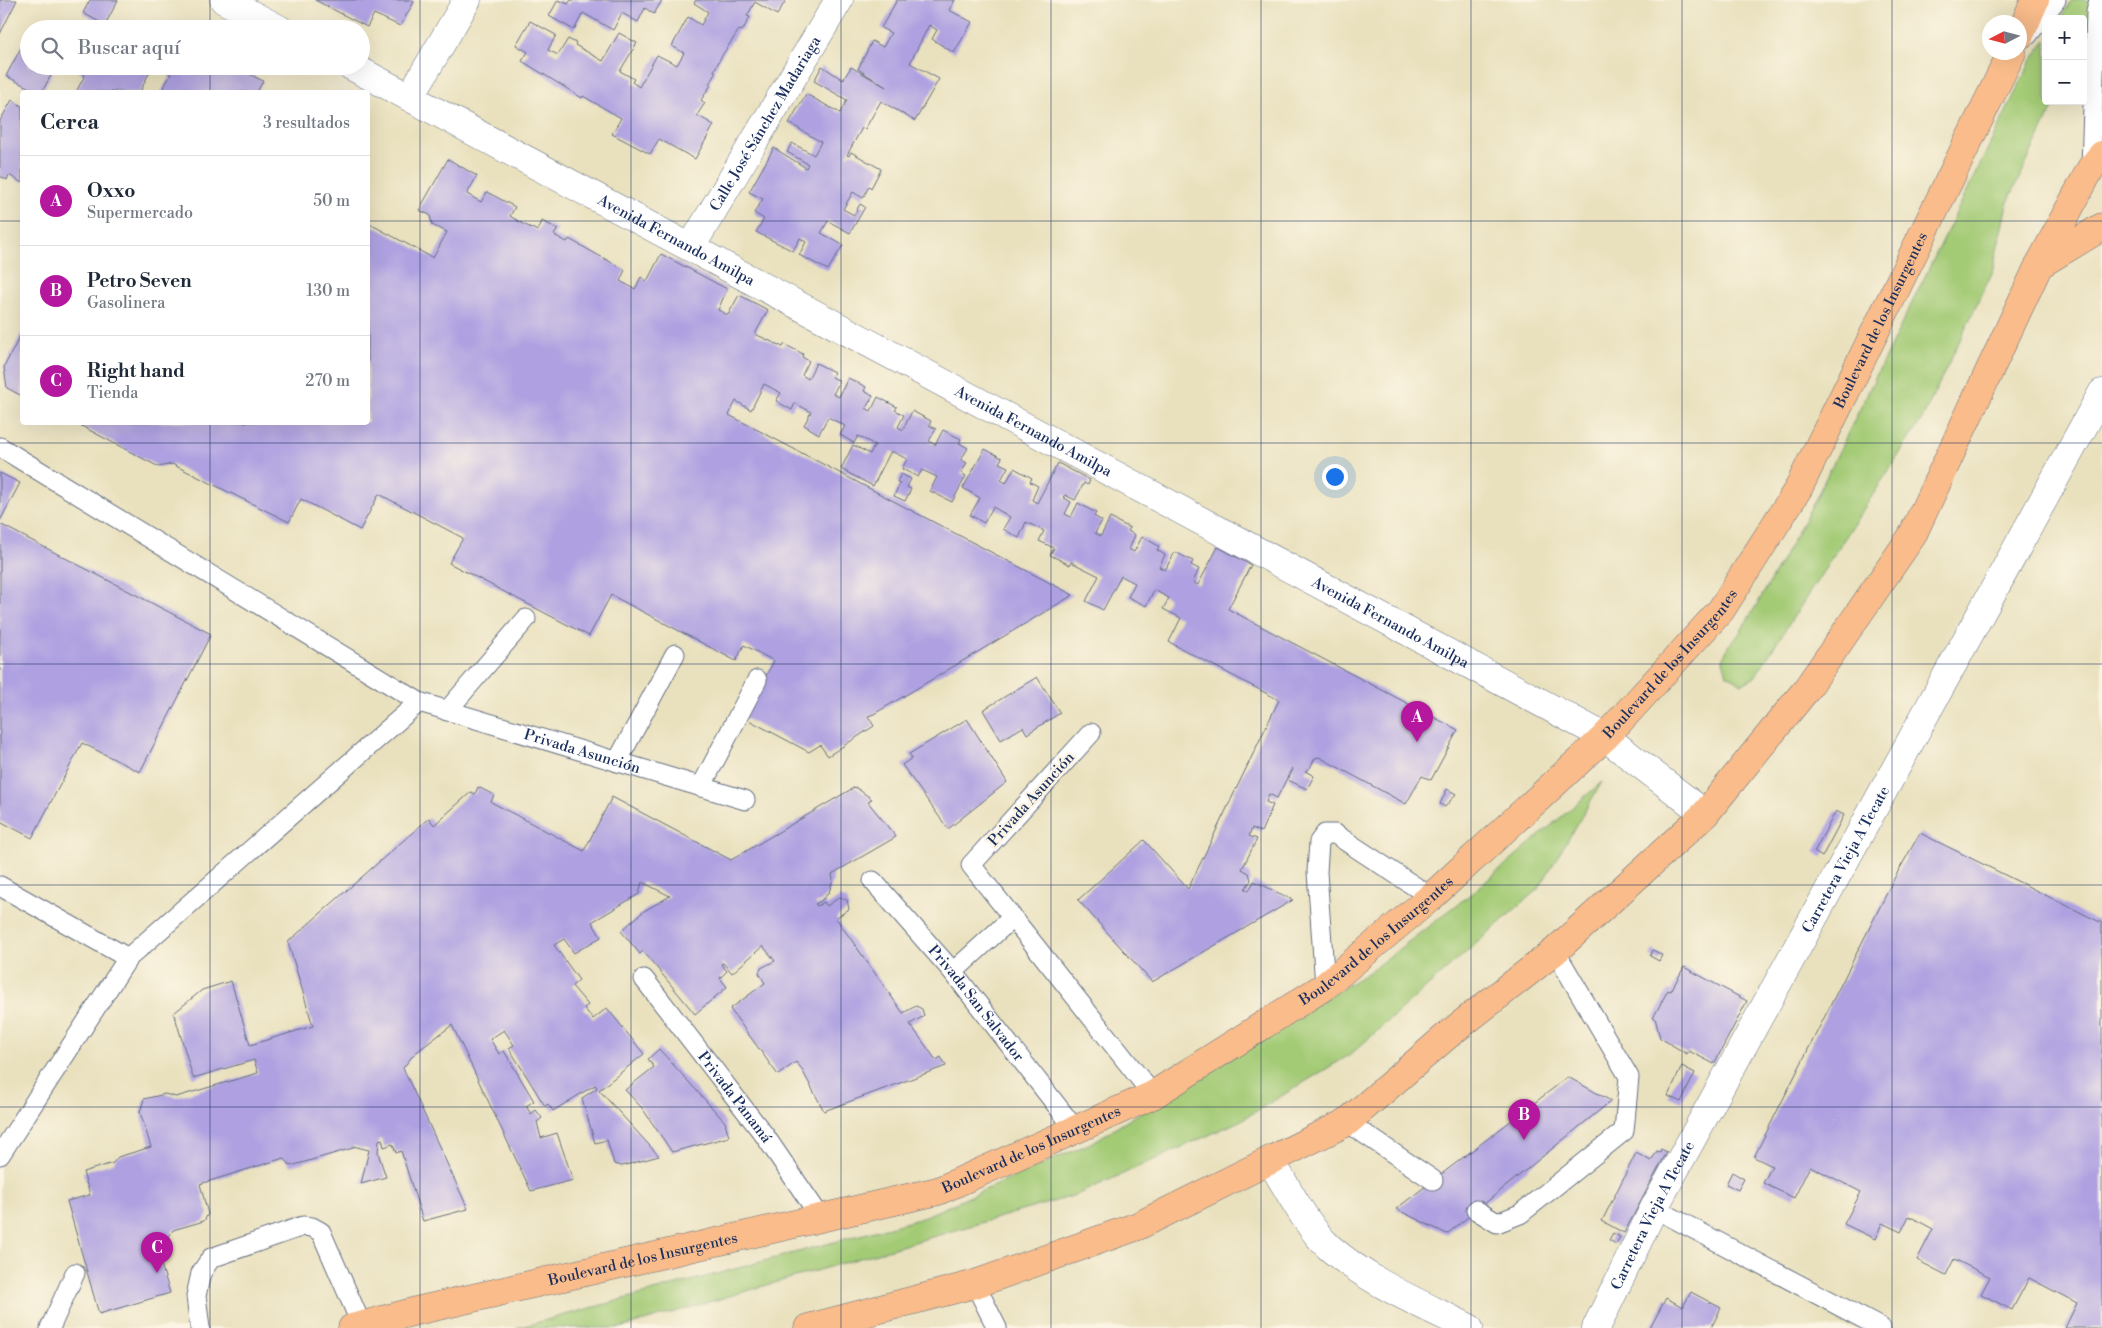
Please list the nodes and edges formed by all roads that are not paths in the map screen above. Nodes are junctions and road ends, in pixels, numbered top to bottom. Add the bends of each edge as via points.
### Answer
1 (224, 0) edge
2 (468, 0) edge
3 (839, 0) edge
4 (2035, 0) edge
5 (2056, 0) edge
6 (2099, 0) edge
7 (262, 20) edge
8 (2027, 20) edge
9 (2027, 35) edge
10 (2010, 60) edge
11 (368, 75) edge
12 (410, 97) junction
13 (2097, 162) edge
14 (2102, 228) edge
15 (691, 247) junction
16 (2039, 265) junction
17 (2102, 394) edge
18 (0, 447) edge
19 (526, 619) dead end
20 (675, 654) dead end
21 (757, 680) dead end
22 (420, 702) junction
23 (447, 711) junction
24 (1092, 733) dead end
25 (1605, 737) junction
26 (616, 762) junction
27 (701, 787) junction
28 (745, 800) dead end
29 (1704, 814) junction
30 (873, 881) dead end
31 (0, 886) edge
32 (1431, 897) junction
33 (1012, 918) junction
34 (1555, 951) junction
35 (128, 958) junction
36 (952, 972) junction
37 (644, 980) dead end
38 (1326, 986) junction
39 (1153, 1095) junction
40 (1348, 1122) junction
41 (1075, 1129) junction
42 (0, 1155) edge
43 (1270, 1160) junction
44 (1433, 1180) dead end
45 (1654, 1208) junction
46 (1476, 1210) dead end
47 (821, 1218) junction
48 (75, 1273) dead end
49 (975, 1284) junction
50 (419, 1319) edge
51 (359, 1327) edge
52 (50, 1328) edge
53 (200, 1328) edge
54 (808, 1328) edge
55 (997, 1328) edge
56 (1469, 1328) edge
57 (1596, 1328) edge
58 (1881, 1328) edge

1 - 7 street
2 - 12 street
3 - 15 street, Calle José Sánchez Madariaga
4 - 8 main road, Boulevard de los Insurgentes
5 - 9 lane
6 - 13 lane via 2096,12
10 - 25 main road, Boulevard de los Insurgentes via 1798,489 1720,610
11 - 12 street, Avenida Fernando Amilpa
12 - 15 street, Avenida Fernando Amilpa
13 - 16 main road
14 - 16 main road
15 - 25 street, Avenida Fernando Amilpa
16 - 29 main road via 1912,536 1806,690
17 - 45 street, Carretera Vieja A Tecate
18 - 22 lane, Privada Asunción
19 - 23 lane
20 - 26 lane
21 - 27 lane
22 - 23 lane, Privada Asunción
22 - 35 lane
23 - 26 lane, Privada Asunción
24 - 33 lane, Privada Asunción via 971,865
25 - 29 street, Avenida Fernando Amilpa
25 - 32 main road, Boulevard de los Insurgentes
26 - 27 lane, Privada Asunción
27 - 28 lane, Privada Asunción
29 - 34 main road
30 - 36 lane, Privada San Salvador
31 - 35 lane
32 - 38 main road, Boulevard de los Insurgentes
32 - 38 lane via 1335,834 1325,834 1319,842 1316,872
33 - 36 lane
33 - 39 lane
34 - 40 main road via 1449,1034
34 - 46 lane via 1629,1077 1624,1132 1520,1214 1497,1223
35 - 42 lane
36 - 41 lane, Privada San Salvador
37 - 47 lane, Privada Panamá via 765,1136
38 - 39 main road, Boulevard de los Insurgentes
39 - 41 main road, Boulevard de los Insurgentes
40 - 43 main road
40 - 44 lane
41 - 47 main road, Boulevard de los Insurgentes via 938,1192
43 - 49 main road via 1138,1226
43 - 56 street via 1329,1248 1376,1280
45 - 57 street, Carretera Vieja A Tecate
45 - 58 lane
47 - 50 main road, Boulevard de los Insurgentes
48 - 52 lane
49 - 54 main road
49 - 55 lane
50 - 51 main road, Boulevard de los Insurgentes
51 - 53 lane via 321,1232 303,1226 211,1258 201,1273 196,1296

